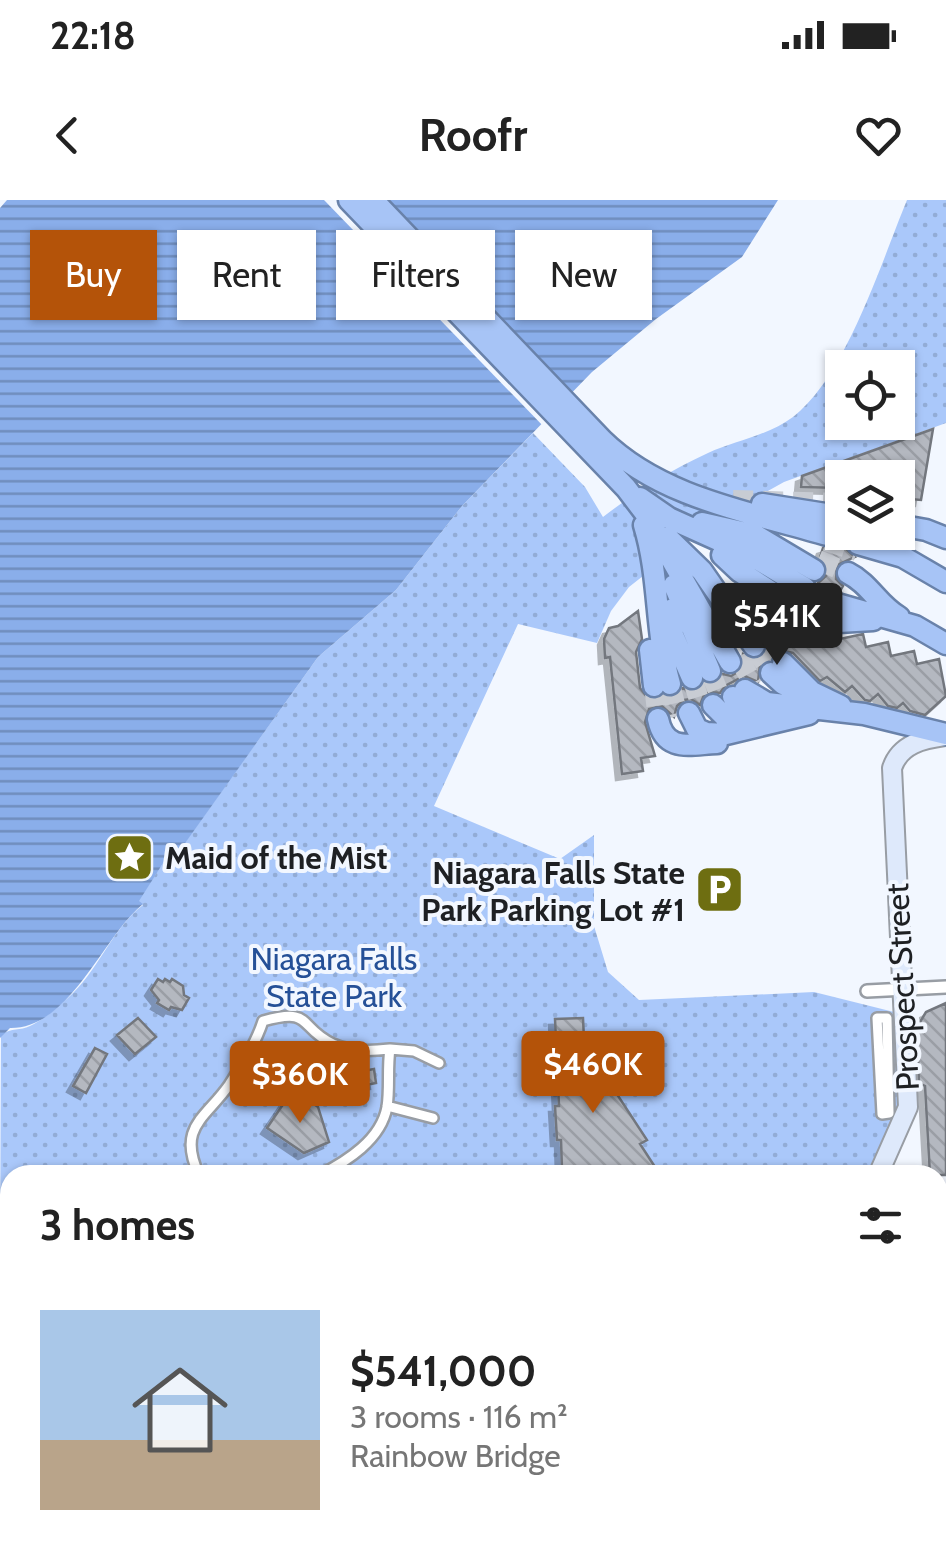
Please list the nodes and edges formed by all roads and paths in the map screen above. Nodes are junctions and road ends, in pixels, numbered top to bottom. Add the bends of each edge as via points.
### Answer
1 (349, 200) edge
2 (373, 200) edge
3 (695, 495) junction
4 (650, 523) junction
5 (754, 526) junction
6 (915, 529) edge
7 (946, 538) edge
8 (891, 550) edge
9 (818, 554) junction
10 (946, 582) edge
11 (676, 588) junction
12 (881, 615) junction
13 (946, 644) edge
14 (713, 667) junction
15 (726, 696) junction
16 (806, 708) junction
17 (764, 717) junction
18 (946, 735) edge
19 (946, 987) edge
20 (902, 989) junction
21 (867, 991) dead end
22 (876, 1018) joint
23 (390, 1050) junction
24 (439, 1063) dead end
25 (387, 1106) junction
26 (434, 1118) dead end
27 (196, 1165) edge
28 (344, 1165) edge
29 (882, 1165) edge

1 - 4 highway
2 - 3 highway via 608,447 654,480
3 - 5 highway
3 - 5 highway
4 - 5 highway
4 - 5 highway
4 - 11 highway
4 - 11 highway
4 - 11 highway
5 - 9 highway
5 - 9 highway
5 - 9 highway
6 - 7 highway
8 - 10 highway
11 - 14 highway
11 - 14 highway
11 - 14 highway
11 - 14 highway via 673,635
12 - 12 highway via 836,598 864,583
12 - 13 highway
15 - 16 highway
15 - 16 highway via 789,688
15 - 17 highway
15 - 17 highway via 695,726 726,734
15 - 17 highway via 662,734 672,742 735,740
16 - 17 highway
16 - 18 highway via 856,712
18 - 20 main road, Prospect Street via 918,742 897,755 892,768
19 - 20 street
20 - 21 street
20 - 29 main road, Prospect Street via 908,1107
22 - 22 street via 882,1114 889,1114 887,1018
23 - 24 street via 414,1051
23 - 25 street
23 - 27 street via 333,1044 294,1015 263,1021 226,1088 201,1114 190,1149
25 - 26 street
25 - 28 street via 378,1130

